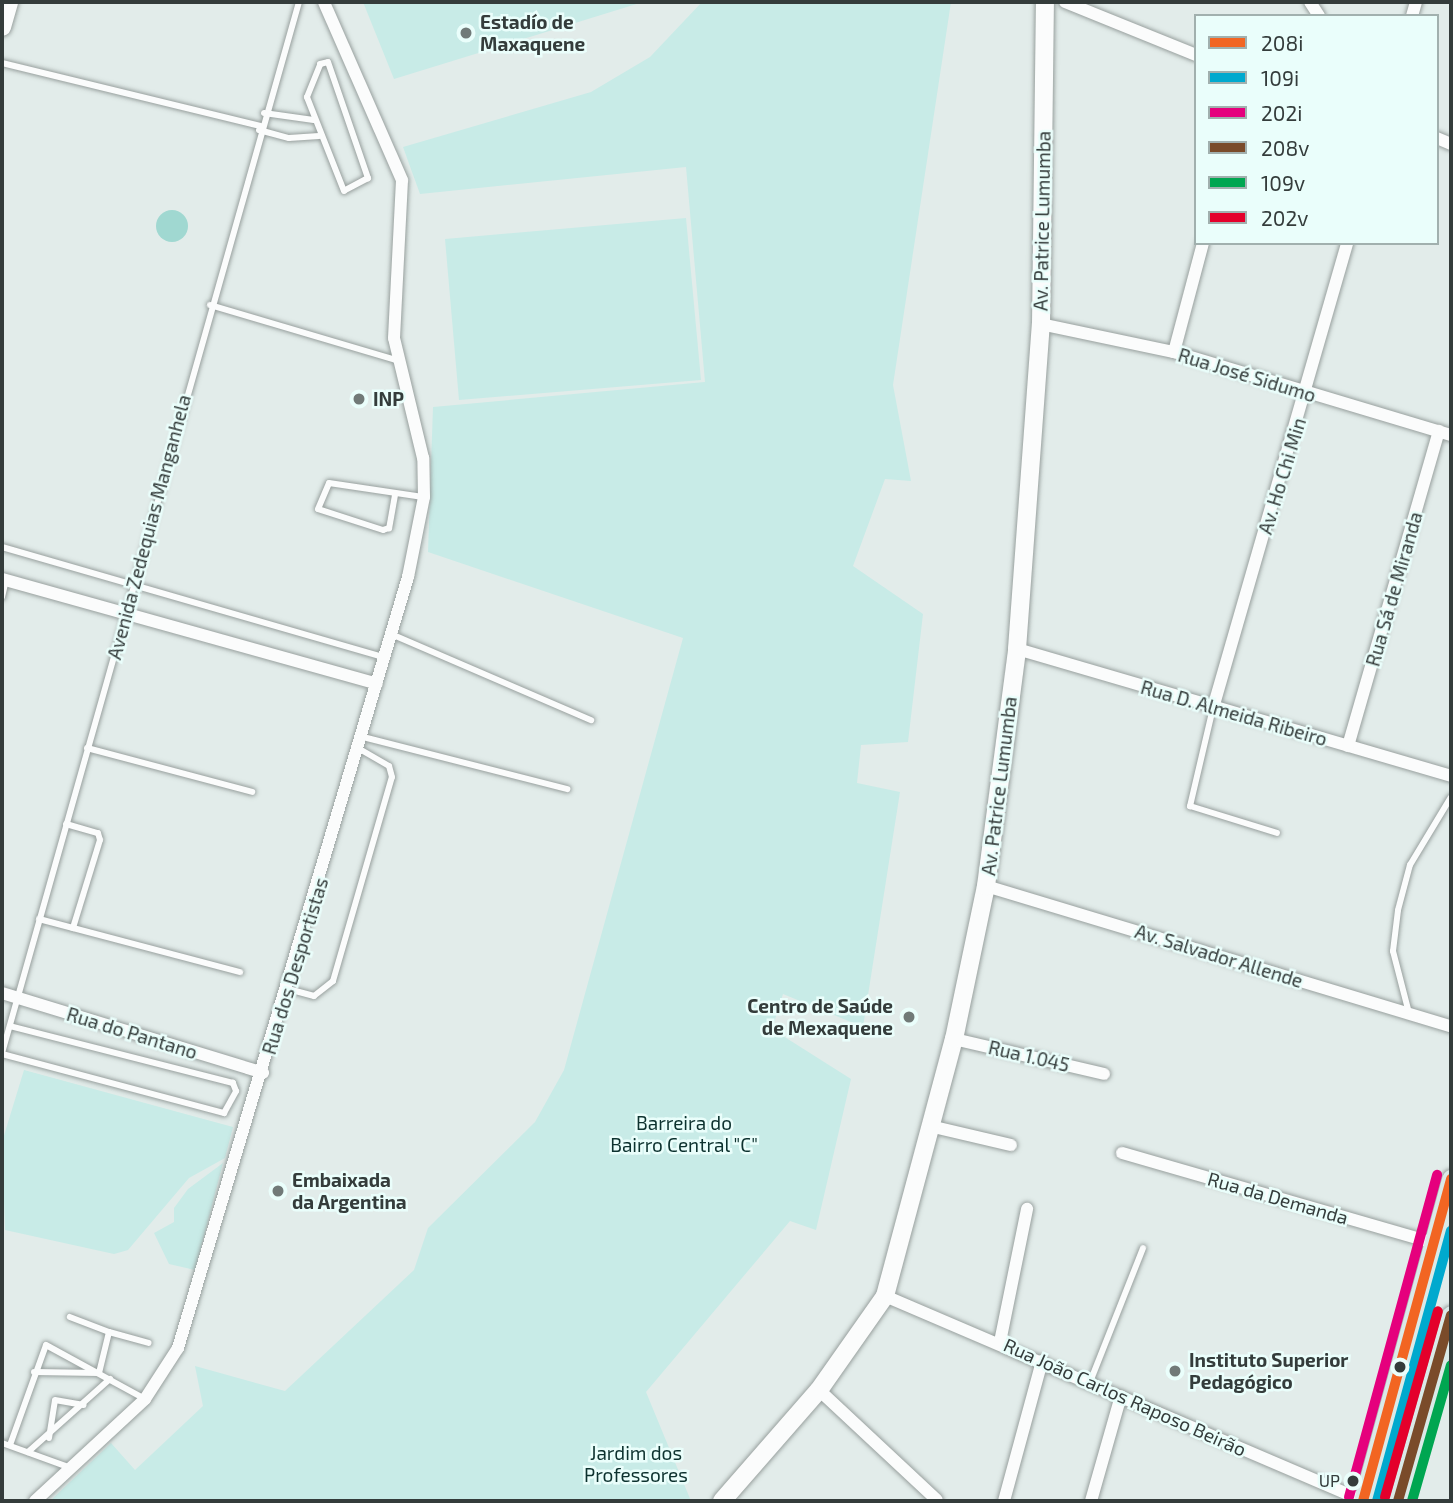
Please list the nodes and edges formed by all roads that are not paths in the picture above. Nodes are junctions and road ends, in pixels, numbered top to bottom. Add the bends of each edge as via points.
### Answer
1 (9, 2) edge
2 (299, 2) edge
3 (324, 2) edge
4 (1045, 2) edge
5 (1065, 2) edge
6 (2, 27) edge
7 (1194, 54) edge
8 (2, 63) edge
9 (264, 113) junction
10 (314, 120) junction
11 (259, 128) junction
12 (319, 136) junction
13 (1202, 245) edge
14 (1346, 245) edge
15 (210, 305) junction
16 (1041, 324) junction
17 (1174, 352) junction
18 (396, 360) junction
19 (1306, 394) junction
20 (1445, 433) edge
21 (395, 495) junction
22 (424, 497) junction
23 (2, 547) edge
24 (4, 580) edge
25 (132, 587) junction
26 (2, 597) edge
27 (126, 612) junction
28 (391, 634) junction
29 (1017, 649) junction
30 (385, 657) junction
31 (377, 684) junction
32 (1213, 708) junction
33 (591, 720) dead end
34 (362, 743) junction
35 (1348, 746) junction
36 (87, 748) junction
37 (1451, 776) edge
38 (567, 789) dead end
39 (252, 792) dead end
40 (1451, 797) edge
41 (66, 824) junction
42 (1277, 833) dead end
43 (986, 886) junction
44 (39, 919) junction
45 (73, 928) junction
46 (240, 972) dead end
47 (288, 989) junction
48 (2, 993) edge
49 (17, 998) junction
50 (1410, 1015) junction
51 (10, 1026) junction
52 (1451, 1026) edge
53 (954, 1039) junction
54 (2, 1053) edge
55 (263, 1073) junction
56 (1104, 1074) dead end
57 (934, 1127) junction
58 (1011, 1146) dead end
59 (1122, 1153) dead end
60 (1451, 1179) edge
61 (1027, 1209) dead end
62 (1434, 1243) junction
63 (1143, 1248) dead end
64 (885, 1296) junction
65 (1451, 1315) edge
66 (70, 1317) dead end
67 (109, 1332) junction
68 (1000, 1342) junction
69 (149, 1343) dead end
70 (1042, 1360) junction
71 (34, 1372) junction
72 (99, 1373) junction
73 (110, 1379) junction
74 (1090, 1382) junction
75 (820, 1390) junction
76 (1121, 1396) junction
77 (145, 1399) junction
78 (84, 1405) junction
79 (50, 1438) junction
80 (2, 1443) edge
81 (10, 1445) junction
82 (28, 1452) junction
83 (71, 1468) junction
84 (937, 1500) edge
85 (35, 1501) edge
86 (722, 1501) edge
87 (1004, 1501) edge
88 (1091, 1501) edge
89 (1364, 1501) edge
90 (1398, 1501) edge

1 - 6 main road
2 - 9 lane, Avenida Zedequias Manganhela
3 - 18 street, Rua dos Desportistas via 402,180
4 - 16 main road, Av. Patrice Lumumba
5 - 7 street
8 - 11 lane
9 - 10 lane
9 - 11 lane, Avenida Zedequias Manganhela
10 - 12 lane
10 - 12 lane via 309,91 320,64 328,62 366,184 344,191 338,186
11 - 12 lane via 289,138
11 - 15 lane, Avenida Zedequias Manganhela
13 - 17 street
14 - 19 street, Av. Ho Chi Min
15 - 18 lane
15 - 25 lane, Avenida Zedequias Manganhela
16 - 17 street, Rua José Sidumo
16 - 29 main road, Av. Patrice Lumumba
17 - 19 street, Rua José Sidumo
18 - 22 street, Rua dos Desportistas via 423,458
19 - 20 street, Rua José Sidumo
19 - 32 street, Av. Ho Chi Min
20 - 35 street, Rua Sá de Miranda
21 - 21 lane via 329,483 318,509 383,530 389,528
21 - 22 lane
22 - 28 street, Rua dos Desportistas
23 - 25 lane
24 - 26 lane
24 - 27 street
25 - 27 lane, Avenida Zedequias Manganhela
25 - 30 lane
27 - 31 street
27 - 36 lane, Avenida Zedequias Manganhela
28 - 30 street, Rua dos Desportistas
28 - 33 lane
29 - 32 street, Rua D. Almeida Ribeiro
29 - 43 main road, Av. Patrice Lumumba
30 - 31 street, Rua dos Desportistas
31 - 34 street, Rua dos Desportistas
32 - 35 street, Rua D. Almeida Ribeiro
32 - 42 lane via 1187,795 1190,806
34 - 38 lane
34 - 47 street, Rua dos Desportistas
34 - 47 lane via 389,766 392,777 333,981 314,996
35 - 37 street, Rua D. Almeida Ribeiro
36 - 39 lane
36 - 41 lane, Avenida Zedequias Manganhela
40 - 50 lane via 1410,865 1398,910 1393,951
41 - 44 lane, Avenida Zedequias Manganhela
41 - 45 lane via 98,833 100,840
43 - 50 street, Av. Salvador Allende
43 - 53 main road, Av. Patrice Lumumba
44 - 45 lane
44 - 49 lane, Avenida Zedequias Manganhela
45 - 46 lane
47 - 55 street, Rua dos Desportistas
48 - 49 street, Rua do Pantano
49 - 51 lane, Avenida Zedequias Manganhela
49 - 55 street, Rua do Pantano
50 - 52 street, Av. Salvador Allende
51 - 54 lane, Avenida Zedequias Manganhela
51 - 54 lane via 233,1083 236,1091 224,1113
53 - 56 street, Rua 1.045
53 - 57 main road, Av. Patrice Lumumba
55 - 77 street, Rua dos Desportistas via 178,1348
57 - 58 street
57 - 64 main road, Av. Patrice Lumumba
59 - 62 street, Rua da Demanda
60 - 62 main road
61 - 68 street
62 - 89 main road
63 - 74 lane
64 - 68 street, Rua João Carlos Raposo Beirão
64 - 75 main road, Av. Patrice Lumumba
65 - 90 main road
66 - 67 lane
67 - 69 lane
67 - 72 lane
68 - 70 street, Rua João Carlos Raposo Beirão
70 - 74 street, Rua João Carlos Raposo Beirão
70 - 87 street
71 - 72 lane
71 - 72 lane via 46,1345
71 - 81 lane
72 - 73 lane
73 - 77 lane
73 - 78 lane
74 - 76 street, Rua João Carlos Raposo Beirão
75 - 84 street
75 - 86 main road, Av. Patrice Lumumba
76 - 88 street
76 - 89 street, Rua João Carlos Raposo Beirão
77 - 83 street, Rua dos Desportistas
78 - 79 lane
78 - 79 lane via 55,1400
79 - 82 lane
80 - 81 lane
81 - 82 lane
82 - 83 lane
83 - 85 street, Rua dos Desportistas

